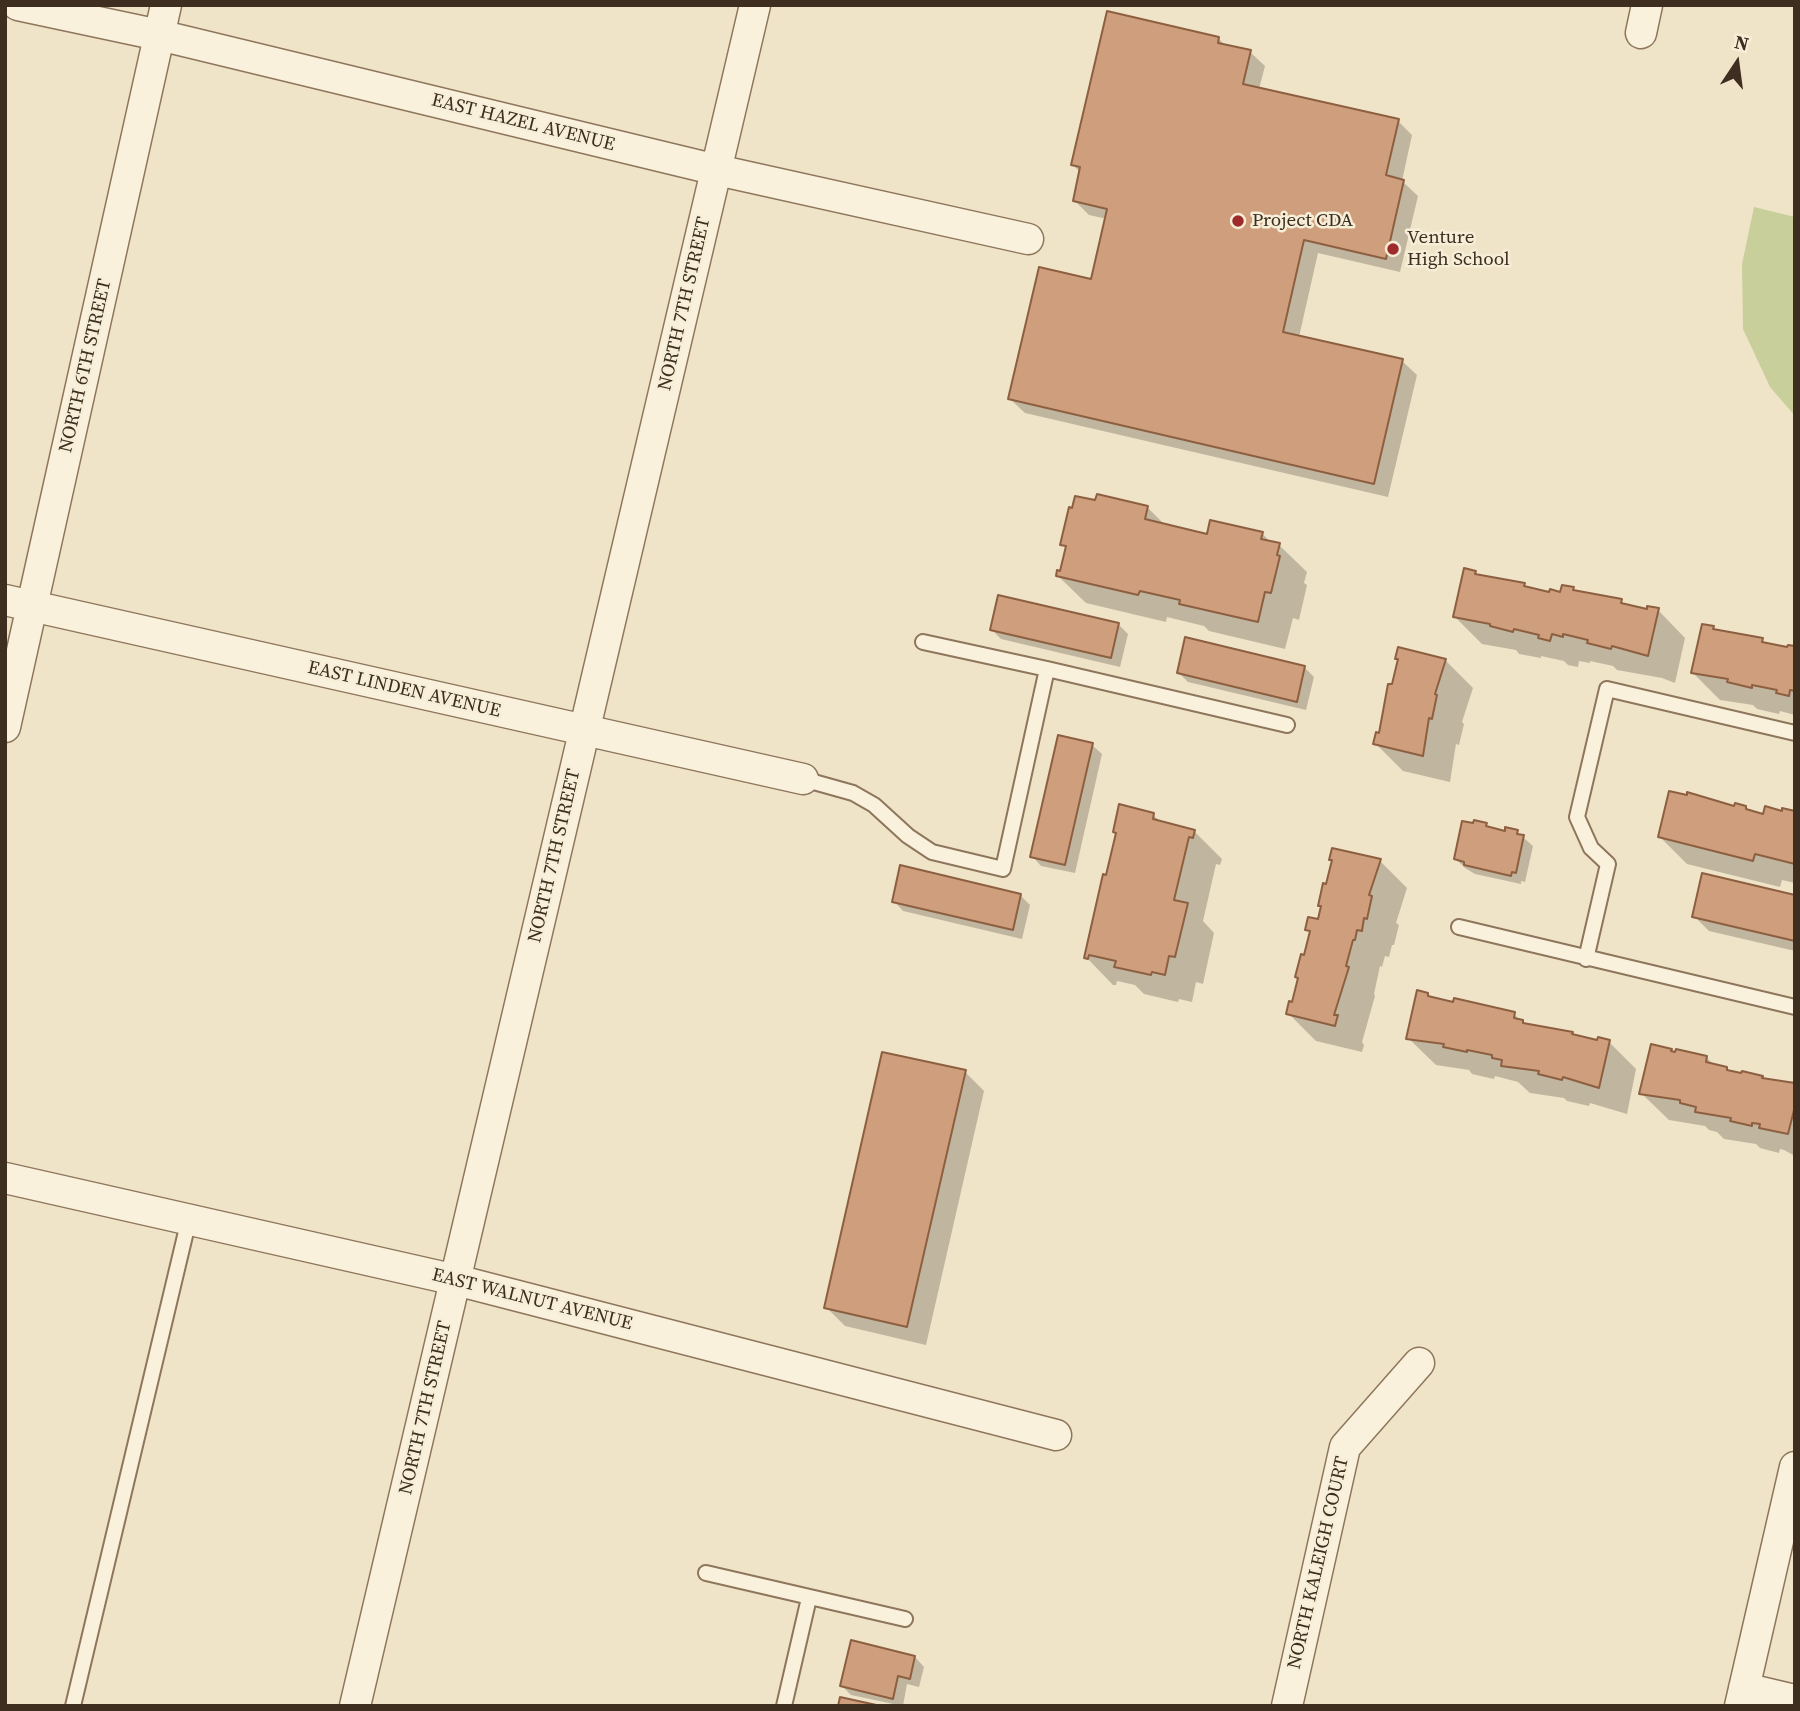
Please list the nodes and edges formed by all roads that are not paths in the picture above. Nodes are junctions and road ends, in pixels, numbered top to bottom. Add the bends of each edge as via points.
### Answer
1 (18, 5) edge
2 (166, 5) edge
3 (755, 5) edge
4 (159, 35) junction
5 (717, 170) junction
6 (1028, 239) dead end
7 (19, 603) edge
8 (923, 642) dead end
9 (1047, 669) junction
10 (1287, 724) dead end
11 (5, 727) edge
12 (585, 730) junction
13 (1795, 733) edge
14 (803, 779) joint
15 (1459, 927) dead end
16 (1586, 959) junction
17 (1795, 1007) edge
18 (5, 1178) edge
19 (189, 1219) junction
20 (456, 1280) junction
21 (1419, 1363) dead end
22 (1056, 1435) dead end
23 (1795, 1467) edge
24 (706, 1573) dead end
25 (809, 1598) junction
26 (905, 1619) dead end
27 (1742, 1697) edge
28 (1795, 1700) edge
29 (73, 1706) edge
30 (355, 1706) edge
31 (784, 1706) edge
32 (1287, 1706) edge

1 - 4 street, EAST HAZEL AVENUE
2 - 4 street, NORTH 6TH STREET
3 - 5 street, NORTH 7TH STREET
4 - 5 street, EAST HAZEL AVENUE
4 - 7 street, NORTH 6TH STREET
5 - 6 street, EAST HAZEL AVENUE
5 - 12 street, NORTH 7TH STREET
7 - 11 street, NORTH 6TH STREET
7 - 12 street, EAST LINDEN AVENUE
8 - 9 lane
9 - 10 lane
9 - 14 lane via 1003,869 932,852 853,793
12 - 14 street, EAST LINDEN AVENUE
12 - 20 street, NORTH 7TH STREET
13 - 16 lane via 1607,689 1577,817 1591,848 1608,864
15 - 16 lane
16 - 17 lane
18 - 19 street, EAST WALNUT AVENUE
19 - 20 street, EAST WALNUT AVENUE
19 - 29 lane
20 - 22 street, EAST WALNUT AVENUE
20 - 30 street, NORTH 7TH STREET
21 - 32 street, NORTH KALEIGH COURT via 1345,1447
23 - 27 street
24 - 25 lane
25 - 26 lane
25 - 31 lane
27 - 28 street

